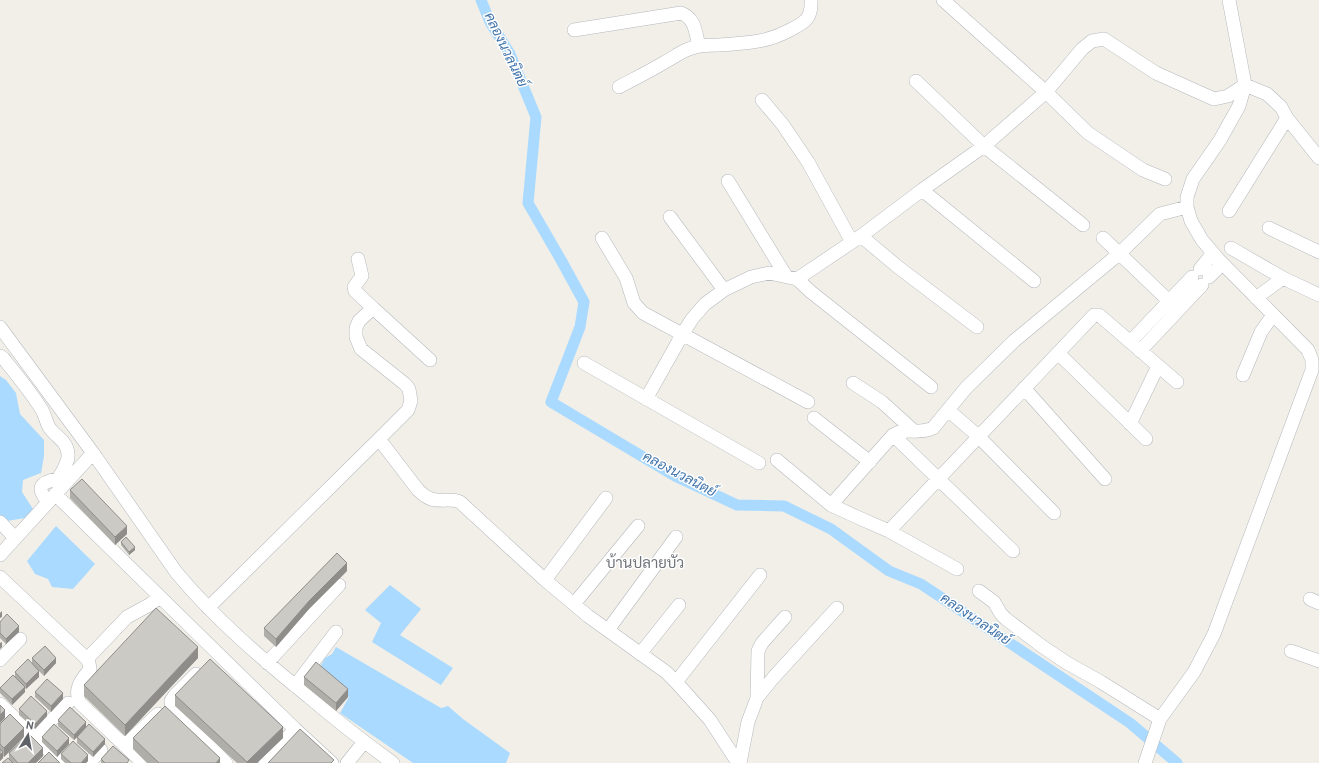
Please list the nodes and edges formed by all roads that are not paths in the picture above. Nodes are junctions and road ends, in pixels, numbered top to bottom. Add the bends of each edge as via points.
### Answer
1 (811, 0) edge
2 (943, 0) edge
3 (1229, 0) edge
4 (574, 30) dead end
5 (699, 46) junction
6 (916, 81) dead end
7 (1245, 85) junction
8 (618, 87) dead end
9 (1046, 92) junction
10 (762, 100) dead end
11 (1287, 118) junction
12 (984, 146) junction
13 (1319, 158) edge
14 (1165, 179) dead end
15 (728, 181) dead end
16 (922, 190) junction
17 (1187, 207) junction
18 (1229, 211) dead end
19 (670, 217) dead end
20 (1083, 225) dead end
21 (1269, 228) dead end
22 (602, 238) dead end
23 (1103, 238) dead end
24 (856, 239) junction
25 (1231, 248) dead end
26 (1319, 252) edge
27 (1120, 253) junction
28 (1213, 253) junction
29 (358, 259) dead end
30 (1222, 264) junction
31 (1200, 277) junction
32 (791, 278) junction
33 (1283, 278) junction
34 (1034, 281) dead end
35 (724, 290) junction
36 (1319, 295) edge
37 (1256, 298) junction
38 (1169, 301) junction
39 (373, 308) junction
40 (1272, 315) junction
41 (0, 327) edge
42 (977, 327) dead end
43 (682, 335) junction
44 (1135, 346) junction
45 (1058, 352) junction
46 (0, 356) edge
47 (430, 360) dead end
48 (584, 363) dead end
49 (1158, 366) junction
50 (1243, 375) dead end
51 (1176, 382) dead end
52 (853, 383) dead end
53 (930, 387) dead end
54 (1024, 388) junction
55 (646, 399) junction
56 (808, 402) dead end
57 (948, 410) junction
58 (814, 418) dead end
59 (1130, 424) junction
60 (914, 431) junction
61 (893, 436) junction
62 (978, 436) junction
63 (379, 439) junction
64 (1146, 439) dead end
65 (93, 452) junction
66 (777, 460) dead end
67 (870, 462) junction
68 (759, 464) dead end
69 (937, 479) junction
70 (1105, 479) dead end
71 (56, 490) junction
72 (606, 498) dead end
73 (831, 505) junction
74 (1054, 513) dead end
75 (0, 522) edge
76 (638, 526) dead end
77 (889, 530) junction
78 (676, 537) dead end
79 (15, 538) junction
80 (1013, 551) dead end
81 (0, 555) edge
82 (957, 569) dead end
83 (760, 575) dead end
84 (0, 577) edge
85 (545, 580) junction
86 (339, 585) dead end
87 (979, 592) dead end
88 (160, 597) junction
89 (574, 604) junction
90 (679, 605) dead end
91 (208, 608) junction
92 (837, 608) dead end
93 (785, 618) dead end
94 (608, 630) junction
95 (336, 632) dead end
96 (20, 639) dead end
97 (1291, 651) dead end
98 (217, 652) junction
99 (640, 654) junction
100 (0, 660) edge
101 (87, 660) junction
102 (1319, 661) edge
103 (267, 663) junction
104 (676, 682) junction
105 (295, 686) junction
106 (757, 698) junction
107 (171, 701) junction
108 (68, 703) dead end
109 (0, 704) edge
110 (1158, 723) junction
111 (295, 729) junction
112 (35, 737) junction
113 (364, 742) junction
114 (125, 746) junction
115 (101, 750) edge
116 (62, 763) edge
117 (89, 763) edge
118 (143, 763) edge
119 (226, 763) edge
120 (265, 763) edge
121 (332, 763) edge
122 (347, 763) edge
123 (392, 763) edge
124 (739, 763) edge
125 (1145, 763) edge

1 - 5 street via 810,15 806,20 778,36 758,42
2 - 9 street
3 - 7 street
4 - 5 street via 682,13 692,19
5 - 8 street via 680,52
6 - 12 street
7 - 9 street via 1228,96 1214,99 1156,73 1104,39 1092,41 1082,49
7 - 11 street via 1267,94 1281,107
7 - 17 street via 1239,106 1220,140 1193,179 1187,197
9 - 12 street
9 - 14 street via 1088,133 1142,170
10 - 24 street via 783,125
11 - 13 street
11 - 18 street
12 - 16 street
12 - 20 street
15 - 32 street
16 - 24 street
16 - 34 street
17 - 27 street via 1160,214
17 - 28 street via 1191,221
19 - 35 street
21 - 26 street
22 - 43 street via 626,278 634,303 643,313
23 - 27 street
24 - 32 street
24 - 42 street via 898,267
25 - 33 street
27 - 38 street
27 - 57 street via 1014,341 966,388
28 - 30 street
28 - 31 street
29 - 39 street via 362,276 354,287 355,291
30 - 31 street
30 - 37 street
31 - 38 street
31 - 44 street
32 - 35 street via 769,273 751,277
32 - 53 street
33 - 36 street
33 - 37 street
35 - 43 street via 705,304 692,318
37 - 40 street
38 - 44 street
39 - 47 street
39 - 63 street via 359,321 356,338 361,349 405,384 409,389 410,401 408,410
40 - 50 street via 1261,332
40 - 110 street via 1308,350 1312,370 1214,634 1194,672
41 - 65 street
43 - 55 street
43 - 56 street
44 - 45 street via 1099,315 1094,315
44 - 49 street
45 - 54 street
45 - 59 street
46 - 71 street via 41,410 52,432 67,448 68,461
48 - 55 street
49 - 51 street
49 - 59 street
52 - 60 street via 882,402
54 - 62 street
54 - 70 street
55 - 68 street
57 - 60 street via 933,428 927,431
57 - 62 street
58 - 67 street
59 - 64 street
60 - 61 street via 899,432
61 - 67 street
61 - 69 street
62 - 69 street
62 - 74 street
63 - 85 street via 418,490 433,499 452,499 460,502
63 - 91 street
65 - 71 street
65 - 91 street via 176,572
66 - 73 street
67 - 73 street
69 - 77 street
69 - 80 street
71 - 79 street
71 - 88 street
72 - 85 street
73 - 77 street
75 - 79 street
76 - 89 street
77 - 82 street
78 - 94 street
79 - 81 street
83 - 104 street
84 - 101 street
85 - 89 street
86 - 103 street
87 - 110 street via 994,602 1006,619 1043,647
88 - 98 street
88 - 101 street via 127,617
89 - 94 street
90 - 99 street
91 - 103 street
92 - 106 street
93 - 106 street via 758,651
94 - 99 street
95 - 105 street
96 - 100 street
97 - 102 street
98 - 107 street
98 - 111 street
99 - 104 street
101 - 114 street via 90,669 79,684 77,698
103 - 105 street
104 - 124 street via 710,720
105 - 113 street
106 - 124 street via 748,722
107 - 114 street
107 - 119 street via 172,707
108 - 112 street
109 - 112 street
110 - 125 street
111 - 120 street
111 - 121 street
112 - 116 street
113 - 122 street
113 - 123 street
114 - 118 street
115 - 117 street

